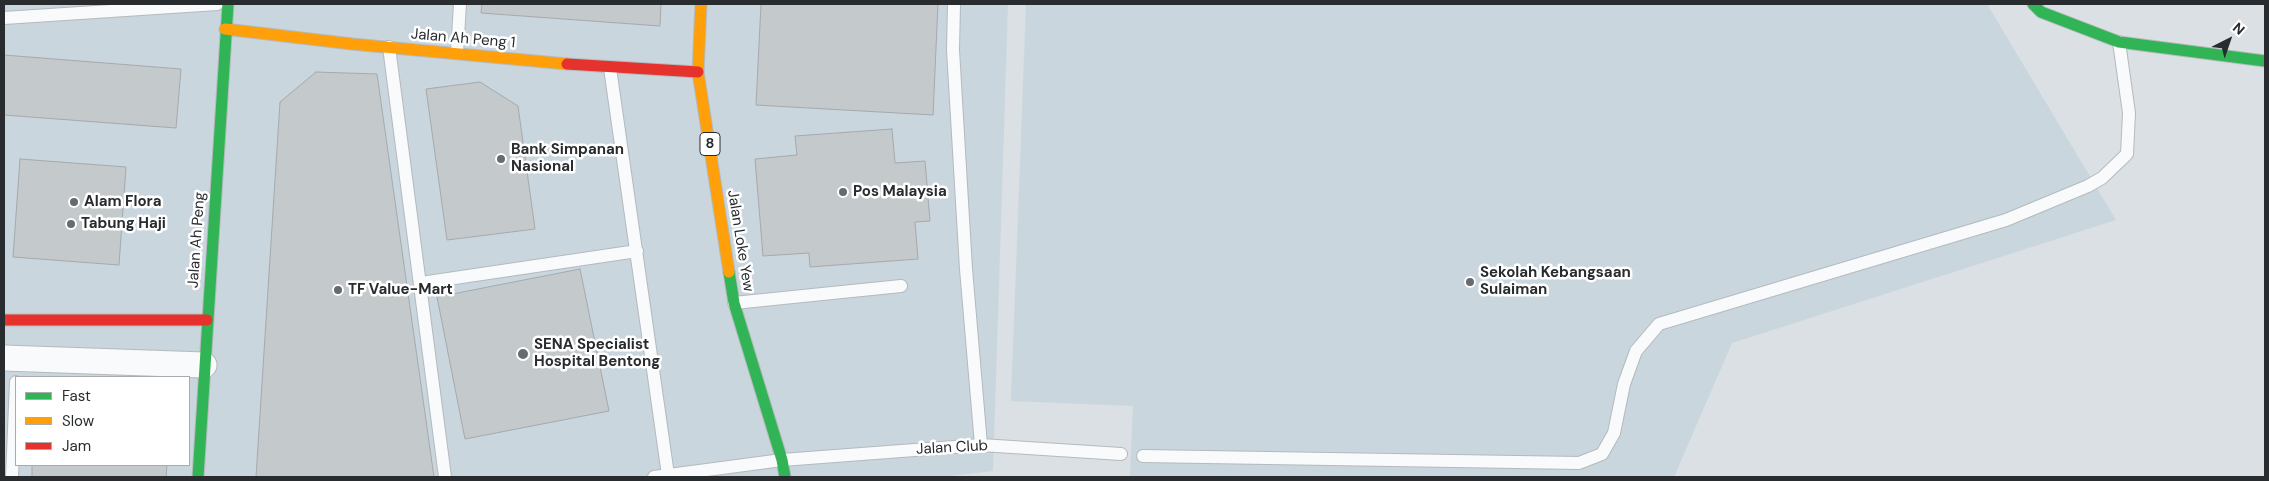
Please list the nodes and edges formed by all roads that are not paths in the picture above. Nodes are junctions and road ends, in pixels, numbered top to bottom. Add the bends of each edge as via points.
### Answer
1 (217, 4) edge
2 (228, 4) edge
3 (460, 4) edge
4 (702, 4) edge
5 (954, 4) edge
6 (2033, 4) edge
7 (4, 18) edge
8 (225, 29) junction
9 (2119, 42) junction
10 (389, 47) junction
11 (457, 53) junction
12 (2265, 62) edge
13 (610, 68) junction
14 (698, 72) junction
15 (637, 251) junction
16 (421, 283) junction
17 (902, 286) dead end
18 (734, 303) junction
19 (4, 320) edge
20 (207, 320) junction
21 (204, 365) junction
22 (13, 369) edge
23 (981, 445) junction
24 (1121, 454) dead end
25 (1143, 456) dead end
26 (782, 460) junction
27 (668, 475) junction
28 (12, 477) edge
29 (198, 477) edge
30 (445, 477) edge
31 (654, 477) edge
32 (786, 477) edge

1 - 7 lane
2 - 8 main road, Jalan Ah Peng
3 - 11 lane
4 - 14 main road, Jalan Loke Yew / 8
5 - 23 lane via 953,50
6 - 9 main road via 2041,12
8 - 10 main road, Jalan Ah Peng 1
8 - 20 main road, Jalan Ah Peng
9 - 12 main road
9 - 25 lane via 2129,112 2127,154 2102,178 2006,220 1659,324 1636,351 1624,384 1614,433 1602,454 1579,464
10 - 11 main road, Jalan Ah Peng 1
10 - 16 lane
11 - 13 main road, Jalan Ah Peng 1
13 - 14 main road, Jalan Ah Peng 1
13 - 15 lane
14 - 18 main road, Jalan Loke Yew / 8
15 - 16 lane
15 - 27 lane
16 - 30 lane
17 - 18 lane
18 - 26 main road, Jalan Loke Yew / 8
19 - 20 main road
20 - 21 main road, Jalan Ah Peng
21 - 22 street
21 - 29 main road, Jalan Ah Peng
22 - 28 lane
23 - 24 lane, Jalan Club
23 - 26 lane, Jalan Club
26 - 27 lane, Jalan Club
26 - 32 main road, Jalan Loke Yew / 8
27 - 31 lane, Jalan Club

